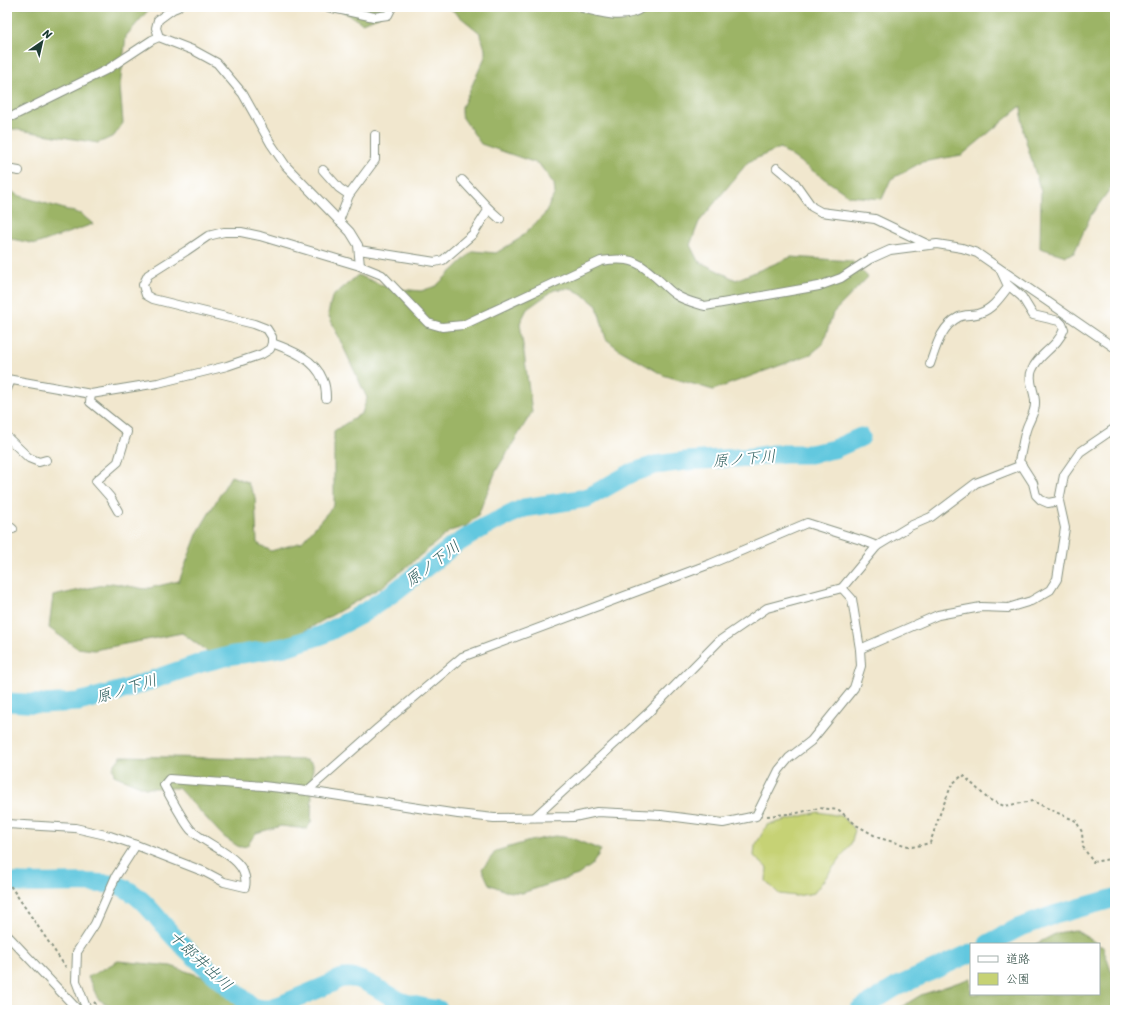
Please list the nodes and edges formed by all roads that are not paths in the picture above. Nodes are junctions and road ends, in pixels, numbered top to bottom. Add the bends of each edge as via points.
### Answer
1 (178, 7) edge
2 (328, 7) edge
3 (392, 7) edge
4 (579, 7) edge
5 (643, 7) edge
6 (159, 38) junction
7 (7, 117) edge
8 (375, 135) dead end
9 (777, 168) dead end
10 (7, 169) edge
11 (323, 170) dead end
12 (19, 171) dead end
13 (462, 180) dead end
14 (349, 195) junction
15 (489, 210) junction
16 (500, 219) dead end
17 (339, 221) junction
18 (930, 245) junction
19 (359, 250) junction
20 (360, 266) junction
21 (1000, 269) junction
22 (1009, 286) junction
23 (272, 343) junction
24 (1115, 348) edge
25 (930, 364) dead end
26 (9, 380) edge
27 (7, 389) edge
28 (91, 394) junction
29 (326, 398) dead end
30 (1115, 428) edge
31 (7, 437) edge
32 (46, 460) dead end
33 (1022, 464) junction
34 (1059, 501) junction
35 (118, 511) dead end
36 (877, 546) junction
37 (842, 588) junction
38 (860, 649) junction
39 (307, 791) junction
40 (535, 817) junction
41 (7, 824) edge
42 (136, 844) junction
43 (7, 935) edge
44 (78, 1010) edge
45 (87, 1010) edge

1 - 6 street via 158,20 156,28
2 - 3 street via 374,17 388,15
4 - 5 street via 629,15
6 - 7 street via 108,69
6 - 17 street via 195,50 217,63 243,94 286,166
8 - 14 street via 375,160
9 - 18 street via 794,183 812,207 821,212 875,219
10 - 12 street
11 - 14 street
13 - 15 street
14 - 17 street
15 - 16 street
15 - 19 street via 473,234 443,260 435,262
17 - 19 street via 350,232
18 - 20 street via 890,250 870,259 841,278 819,286 705,306 675,295 642,265 617,258 601,261 463,326 442,327 428,323 382,274
18 - 21 street via 962,248 977,253
19 - 20 street
20 - 23 street via 260,236 224,232 208,236 148,275 143,285 146,295 153,300 267,329 272,337
21 - 22 street
21 - 24 street
22 - 25 street via 993,306 981,313 959,317 947,327 939,339
22 - 33 street via 1022,297 1033,315 1059,321 1064,329 1062,336 1036,362 1032,370 1030,377 1035,403 1026,428 1019,461
23 - 28 street via 270,349 262,354 227,366 158,383
23 - 29 street via 294,351 320,372
26 - 27 street
26 - 28 street
28 - 35 street via 90,402 127,432 118,462 96,481
30 - 34 street via 1080,452 1064,475
31 - 32 street via 29,458 39,462
33 - 34 street via 1033,483 1036,495 1048,503
33 - 36 street via 976,483 931,517 910,526
34 - 38 street via 1065,528 1057,579 1050,590 1032,601 1008,608 981,607 938,615
36 - 37 street
36 - 39 street via 807,523 710,564 462,657
37 - 38 street via 852,599
37 - 40 street via 767,608 719,640 648,713
38 - 40 street via 861,666 854,688 812,740 789,758 779,770 756,816 723,823 661,815 597,812 574,817
39 - 40 street via 494,818
39 - 42 street via 169,779 164,785 190,828 241,866 247,879 245,887 224,882
41 - 42 street via 75,828
42 - 45 street via 116,876 95,924 77,952 76,981
43 - 44 street

